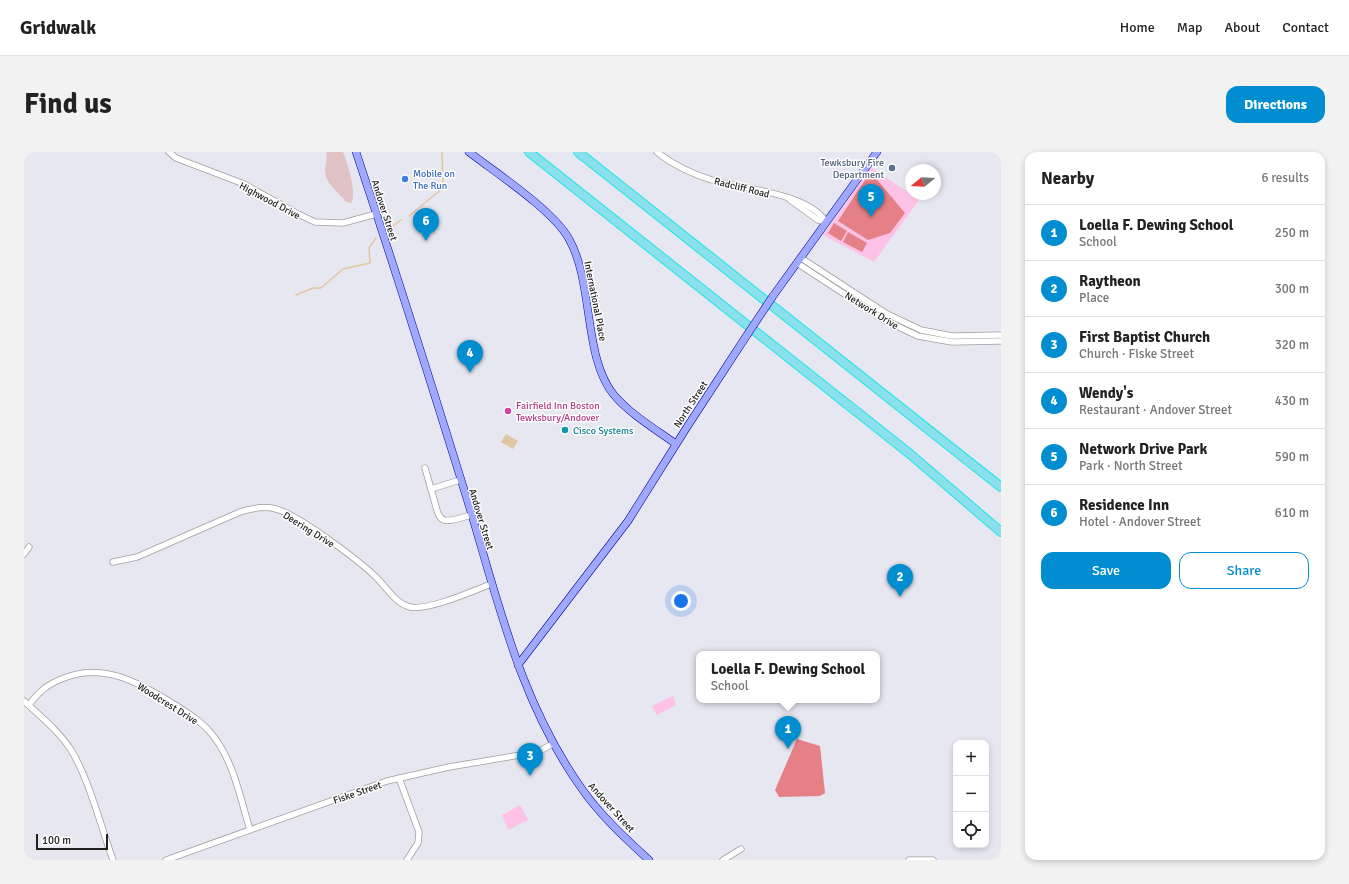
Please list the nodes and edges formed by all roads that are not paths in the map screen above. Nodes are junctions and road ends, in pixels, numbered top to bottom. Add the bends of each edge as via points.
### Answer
1 (169, 152) edge
2 (356, 152) edge
3 (469, 152) edge
4 (529, 152) edge
5 (578, 152) edge
6 (583, 152) edge
7 (657, 152) edge
8 (877, 152) edge
9 (620, 185) junction
10 (376, 214) junction
11 (826, 222) junction
12 (799, 260) junction
13 (1001, 335) edge
14 (1001, 341) edge
15 (676, 444) junction
16 (425, 468) dead end
17 (460, 480) junction
18 (1001, 487) edge
19 (431, 489) junction
20 (472, 515) junction
21 (1001, 532) edge
22 (29, 547) dead end
23 (24, 554) edge
24 (113, 562) dead end
25 (491, 584) junction
26 (518, 665) junction
27 (24, 701) edge
28 (29, 705) junction
29 (554, 743) junction
30 (399, 778) junction
31 (250, 830) junction
32 (741, 849) dead end
33 (185, 853) junction
34 (113, 860) edge
35 (166, 860) edge
36 (187, 860) edge
37 (408, 860) edge
38 (649, 860) edge
39 (723, 860) edge
40 (909, 860) edge
41 (933, 860) edge

1 - 10 street, Highwood Drive via 176,158 244,184 316,222 343,223
2 - 10 main road, Andover Street
3 - 15 main road, International Place via 530,199 565,232 579,264 597,356 610,390 628,408
4 - 21 highway via 910,454
5 - 9 highway
6 - 9 highway
7 - 11 street, Radcliff Road via 700,176 790,200 818,220
8 - 11 main road, North Street
9 - 18 highway
10 - 17 main road, Andover Street
11 - 12 main road, North Street
12 - 13 street, Network Drive via 913,327 952,336
12 - 14 street, Network Drive via 884,320 918,336 952,342
12 - 15 main road, North Street, bridge
15 - 26 main road, North Street via 628,521
16 - 19 street
17 - 19 street
17 - 20 main road, Andover Street
19 - 20 street via 443,521 449,522
20 - 25 main road, Andover Street
22 - 23 street
24 - 25 street, Deering Drive via 137,557 240,512 253,508 270,508 295,518 332,543 364,566 397,599 408,606 424,607
25 - 26 main road, Andover Street
26 - 29 main road, Andover Street
27 - 28 street
28 - 31 street, Woodcrest Drive via 37,693 47,685 67,676 95,671 122,676 158,694 189,713 206,727 220,745 229,764
28 - 34 street via 59,735 80,767
29 - 30 street, Fiske Street via 538,752
29 - 38 main road, Andover Street via 582,790
30 - 31 street, Fiske Street
30 - 37 street via 419,832 418,843
31 - 33 street, Fiske Street
32 - 39 street
33 - 35 street, Fiske Street
33 - 36 street
40 - 41 street

